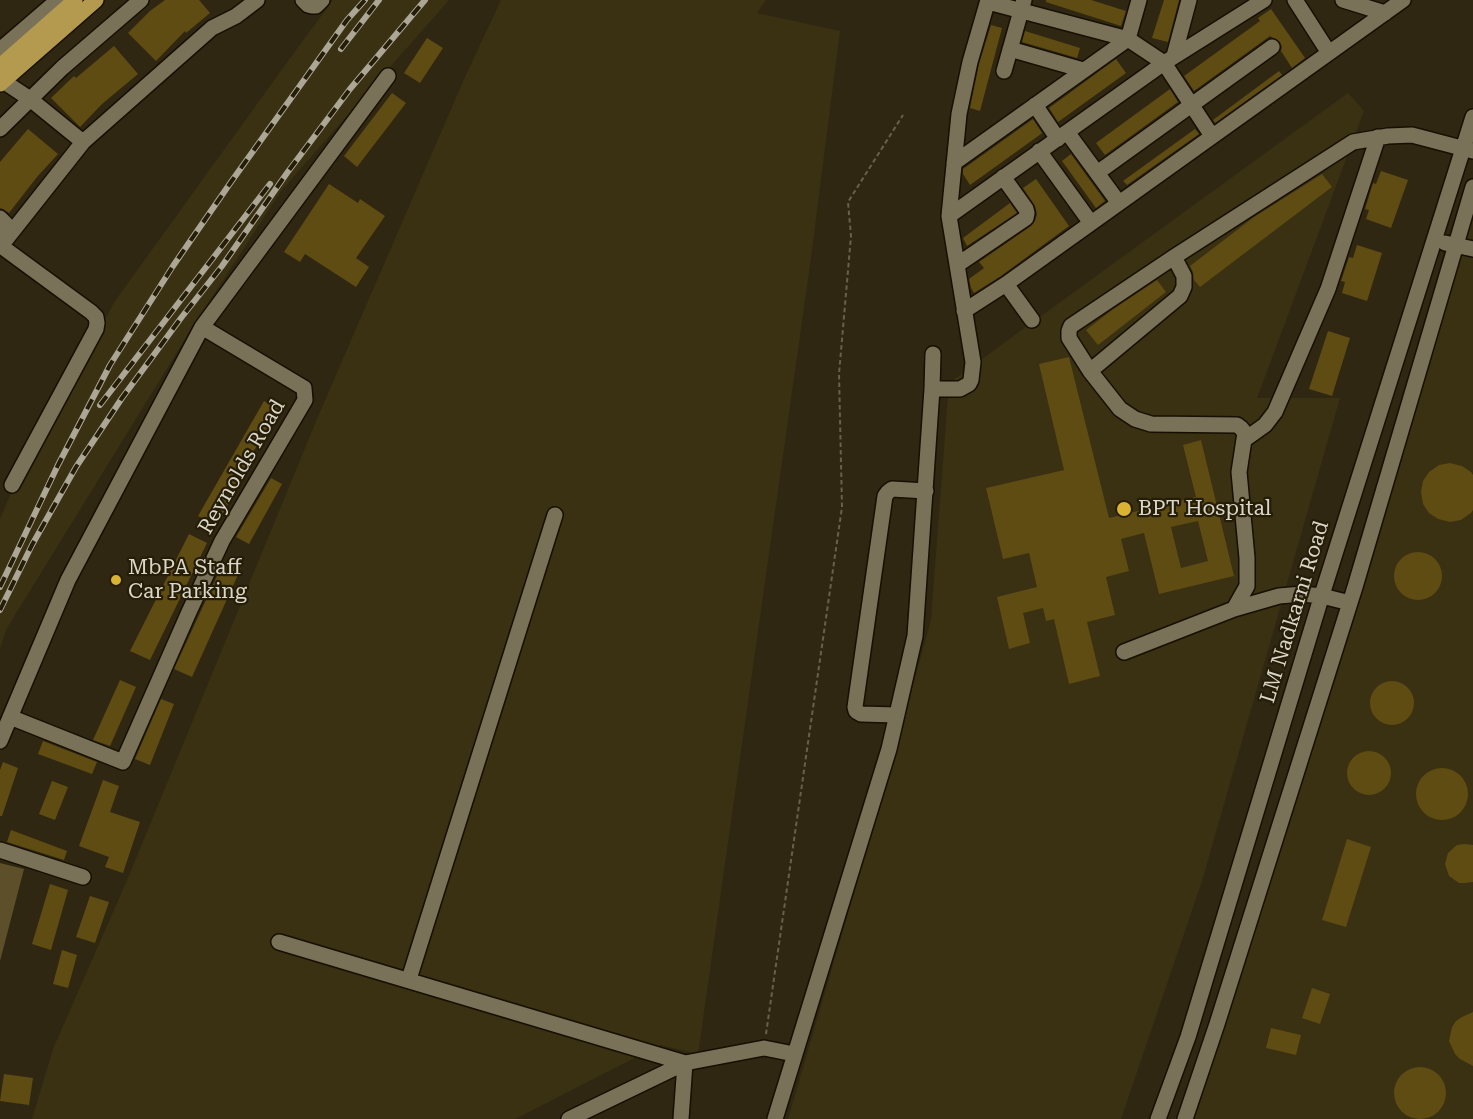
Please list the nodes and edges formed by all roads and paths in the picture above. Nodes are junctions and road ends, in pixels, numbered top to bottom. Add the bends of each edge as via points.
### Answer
1 (75, 0) edge
2 (96, 0) edge
3 (141, 0) edge
4 (257, 0) edge
5 (303, 0) edge
6 (322, 0) edge
7 (1139, 0) edge
8 (1189, 0) edge
9 (1295, 0) edge
10 (1343, 0) edge
11 (1403, 0) edge
12 (988, 1) edge
13 (1258, 2) edge
14 (51, 3) edge
15 (1023, 5) edge
16 (1385, 13) junction
17 (1128, 39) junction
18 (1272, 47) dead end
19 (0, 50) edge
20 (1010, 50) junction
21 (1329, 53) junction
22 (1169, 60) junction
23 (1083, 70) junction
24 (1004, 71) dead end
25 (388, 76) dead end
26 (1, 78) edge
27 (30, 99) junction
28 (1035, 105) junction
29 (1191, 105) junction
30 (903, 115) dead end
31 (1473, 117) edge
32 (0, 129) edge
33 (1062, 135) junction
34 (1212, 136) junction
35 (1378, 137) junction
36 (83, 142) junction
37 (1468, 150) edge
38 (1039, 152) junction
39 (954, 163) junction
40 (1097, 173) junction
41 (1004, 177) junction
42 (1473, 187) edge
43 (1119, 203) junction
44 (949, 216) junction
45 (0, 218) edge
46 (1091, 223) junction
47 (1434, 240) junction
48 (0, 242) edge
49 (1455, 246) junction
50 (1473, 249) edge
51 (1174, 257) junction
52 (957, 265) junction
53 (1006, 284) junction
54 (964, 311) junction
55 (1032, 320) dead end
56 (202, 327) junction
57 (933, 354) dead end
58 (1090, 371) junction
59 (932, 388) junction
60 (1244, 440) junction
61 (12, 485) dead end
62 (926, 491) junction
63 (555, 515) dead end
64 (1322, 596) junction
65 (1350, 603) junction
66 (1234, 609) junction
67 (1124, 652) dead end
68 (897, 715) junction
69 (10, 717) junction
70 (0, 741) edge
71 (0, 850) edge
72 (83, 877) dead end
73 (279, 942) dead end
74 (408, 979) junction
75 (764, 1048) junction
76 (794, 1054) junction
77 (686, 1063) junction
78 (569, 1119) edge
79 (681, 1119) edge
80 (775, 1119) edge
81 (1158, 1119) edge
82 (1185, 1119) edge

1 - 26 main road
2 - 26 main road
3 - 27 street
4 - 36 street via 212,28
5 - 6 street via 312,6
7 - 17 street
8 - 22 street
9 - 21 street
10 - 16 street
11 - 16 street
12 - 15 street
12 - 39 street via 959,114
13 - 22 street
14 - 19 street
15 - 17 street
15 - 20 street
16 - 21 street
17 - 22 street
17 - 23 street
18 - 29 street
20 - 23 street
20 - 24 street
21 - 34 street
22 - 29 street
22 - 33 street
23 - 28 street
25 - 56 street
26 - 27 street
27 - 32 street
27 - 36 street
28 - 33 street
28 - 39 street
29 - 34 street
29 - 40 street
30 - 75 path via 848,202 851,237 839,374 842,507
31 - 37 street, LM Nadkarni Road
33 - 38 street
33 - 40 street
34 - 43 street
35 - 37 street via 1412,135
35 - 51 street via 1353,142
35 - 60 street via 1328,289 1275,412
36 - 48 street
37 - 47 street, LM Nadkarni Road
38 - 41 street
38 - 46 street
39 - 44 street
40 - 43 street
41 - 44 street
41 - 52 street via 1026,209 1026,218
42 - 49 street
43 - 46 street
44 - 52 street
45 - 48 street via 6,224
46 - 53 street
47 - 49 street
47 - 64 street, LM Nadkarni Road
48 - 61 street via 91,312 97,323
49 - 50 street
49 - 65 street
51 - 58 street via 1184,276 1180,296
51 - 58 street via 1071,326 1069,338
52 - 54 street
53 - 54 street
53 - 55 street
54 - 59 street via 973,362 972,380 960,388
56 - 69 street via 68,580
56 - 69 street, Reynolds Road via 304,388 305,400 222,541 123,762
57 - 59 street
58 - 60 street via 1120,409 1135,418 1151,424 1237,425 1245,432
59 - 62 street
60 - 66 street via 1239,472 1247,586
62 - 68 street via 915,636
62 - 68 street via 892,489 885,496 855,708 861,714
63 - 74 street
64 - 65 street
64 - 66 street via 1279,596
64 - 81 street, LM Nadkarni Road via 1188,1037
65 - 82 street
66 - 67 street
68 - 76 street
69 - 70 street
71 - 72 street
73 - 74 street
74 - 77 street
75 - 76 street
75 - 77 street
76 - 80 street
77 - 78 street
77 - 79 street

